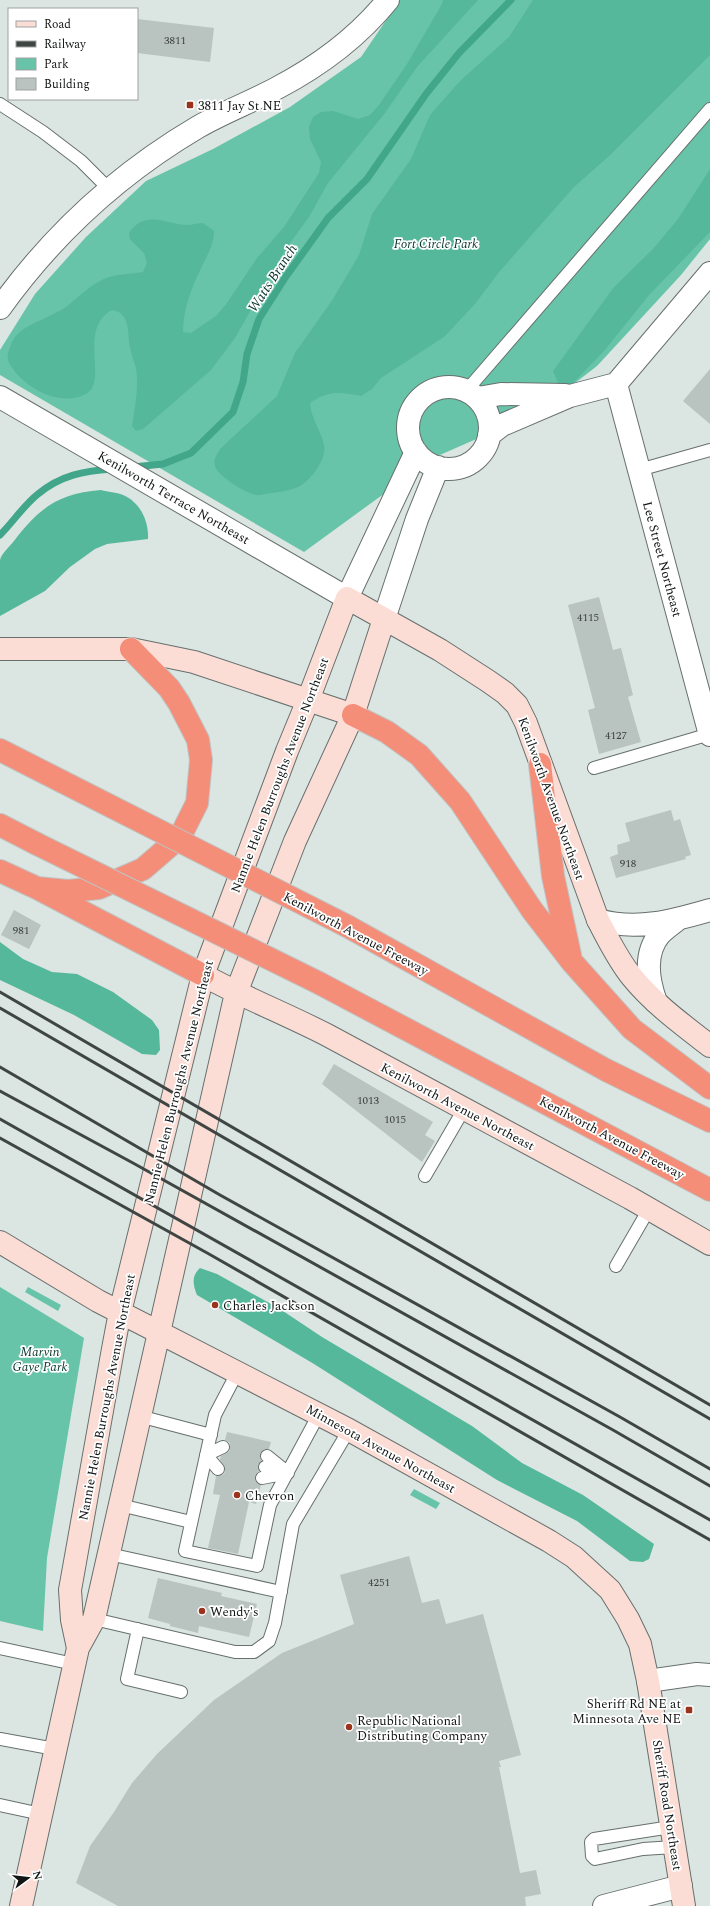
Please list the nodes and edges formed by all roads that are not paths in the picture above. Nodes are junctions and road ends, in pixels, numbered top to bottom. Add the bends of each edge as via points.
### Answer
1 (388, 0) edge
2 (0, 104) edge
3 (710, 109) edge
4 (109, 189) junction
5 (710, 273) edge
6 (0, 308) edge
7 (616, 384) junction
8 (472, 394) junction
9 (570, 396) junction
10 (0, 397) edge
11 (489, 435) junction
12 (710, 450) edge
13 (416, 452) junction
14 (438, 467) junction
15 (639, 470) junction
16 (347, 598) junction
17 (384, 619) junction
18 (0, 649) edge
19 (131, 649) junction
20 (308, 700) junction
21 (352, 715) junction
22 (710, 734) edge
23 (0, 750) edge
24 (540, 764) junction
25 (594, 768) dead end
26 (0, 825) edge
27 (0, 871) edge
28 (37, 888) junction
29 (710, 910) edge
30 (598, 920) junction
31 (677, 920) junction
32 (572, 962) junction
33 (203, 975) junction
34 (236, 993) junction
35 (656, 1002) junction
36 (710, 1046) edge
37 (710, 1088) edge
38 (464, 1109) junction
39 (710, 1121) edge
40 (425, 1176) dead end
41 (710, 1190) edge
42 (649, 1209) junction
43 (0, 1242) edge
44 (710, 1244) edge
45 (616, 1266) dead end
46 (120, 1312) junction
47 (158, 1332) junction
48 (237, 1373) junction
49 (319, 1414) junction
50 (140, 1416) junction
51 (349, 1430) junction
52 (211, 1435) junction
53 (206, 1455) junction
54 (288, 1473) junction
55 (120, 1505) junction
56 (191, 1522) junction
57 (109, 1554) junction
58 (281, 1592) junction
59 (94, 1619) junction
60 (138, 1629) junction
61 (0, 1648) edge
62 (76, 1656) junction
63 (710, 1675) edge
64 (648, 1681) junction
65 (181, 1692) dead end
66 (0, 1739) edge
67 (55, 1749) junction
68 (0, 1805) edge
69 (41, 1814) junction
70 (673, 1837) junction
71 (682, 1896) edge
72 (20, 1906) edge
73 (604, 1906) edge

1 - 4 street via 366,24 323,60 276,89 224,113 175,141
2 - 4 lane via 81,161
3 - 8 lane
4 - 6 street via 57,238
5 - 7 street
7 - 9 street
7 - 15 street, Lee Street Northeast
8 - 9 street
8 - 11 street via 486,409 490,422
8 - 13 street via 454,387 441,387 428,392 418,401 411,413 408,426 410,440
9 - 11 street via 502,425
10 - 16 street, Kenilworth Terrace Northeast
11 - 14 street via 485,448 471,462 452,469
12 - 15 lane
13 - 14 street via 426,462
13 - 16 street, Nannie Helen Burroughs Avenue Northeast
14 - 17 street, Nannie Helen Burroughs Avenue Northeast via 417,519
15 - 22 street, Lee Street Northeast
16 - 17 main road, Kenilworth Avenue Northeast
16 - 20 main road, Nannie Helen Burroughs Avenue Northeast
17 - 21 main road, Nannie Helen Burroughs Avenue Northeast
17 - 24 main road, Kenilworth Avenue Northeast via 440,650 505,693 516,705 526,723
18 - 19 main road
19 - 20 main road via 194,662
19 - 28 highway via 168,688 195,734 201,760 197,803 180,837 143,869 99,888
20 - 21 main road
20 - 33 main road, Nannie Helen Burroughs Avenue Northeast via 286,751
21 - 32 highway via 387,732 419,754 460,801 532,910
21 - 34 main road, Nannie Helen Burroughs Avenue Northeast via 295,841
22 - 25 lane
23 - 39 highway, Kenilworth Avenue Freeway, bridge via 347,926 606,1070
24 - 30 main road, Kenilworth Avenue Northeast
24 - 32 highway via 554,876
26 - 41 highway, Kenilworth Avenue Freeway, bridge via 319,983
27 - 28 highway
28 - 33 highway
29 - 31 street
30 - 31 street via 615,925 633,925
30 - 35 main road, Kenilworth Avenue Northeast via 632,977
31 - 35 street via 660,934 652,948 649,981
32 - 37 highway via 632,1029
33 - 34 main road, Kenilworth Avenue Northeast
33 - 46 main road, Nannie Helen Burroughs Avenue Northeast
34 - 38 main road, Kenilworth Avenue Northeast via 320,1031
34 - 47 main road, Nannie Helen Burroughs Avenue Northeast
35 - 36 main road, Kenilworth Avenue Northeast
38 - 40 lane
38 - 42 main road, Kenilworth Avenue Northeast
42 - 44 main road, Kenilworth Avenue Northeast
42 - 45 lane
43 - 46 main road, Minnesota Avenue Northeast
46 - 47 main road, Minnesota Avenue Northeast
46 - 62 main road, Nannie Helen Burroughs Avenue Northeast via 70,1590
47 - 48 main road, Minnesota Avenue Northeast
47 - 50 main road, Nannie Helen Burroughs Avenue Northeast
48 - 49 main road, Minnesota Avenue Northeast
48 - 52 lane via 215,1415
49 - 51 main road, Minnesota Avenue Northeast
49 - 54 lane
50 - 52 lane
50 - 55 main road, Nannie Helen Burroughs Avenue Northeast
51 - 58 lane via 293,1524
51 - 64 main road, Minnesota Avenue Northeast via 574,1557 610,1590 628,1619 640,1644
52 - 53 lane
53 - 53 lane via 220,1458
53 - 56 lane
54 - 54 lane via 265,1467
54 - 56 lane via 270,1505 257,1566 185,1551
55 - 56 lane
55 - 57 main road, Nannie Helen Burroughs Avenue Northeast
57 - 58 lane
57 - 59 main road, Nannie Helen Burroughs Avenue Northeast
58 - 60 lane via 269,1641 254,1652 235,1652
59 - 60 lane
59 - 62 main road, Nannie Helen Burroughs Avenue Northeast
60 - 65 lane via 127,1679
61 - 62 lane
62 - 67 main road, Nannie Helen Burroughs Avenue Northeast
63 - 64 street via 697,1674
64 - 70 main road, Sheriff Road Northeast
66 - 67 lane
67 - 69 main road, Nannie Helen Burroughs Avenue Northeast
68 - 69 lane
69 - 72 main road, Nannie Helen Burroughs Avenue Northeast
70 - 70 lane via 643,1849 595,1858 592,1856 591,1842 594,1839
70 - 71 main road, Sheriff Road Northeast
71 - 73 street

